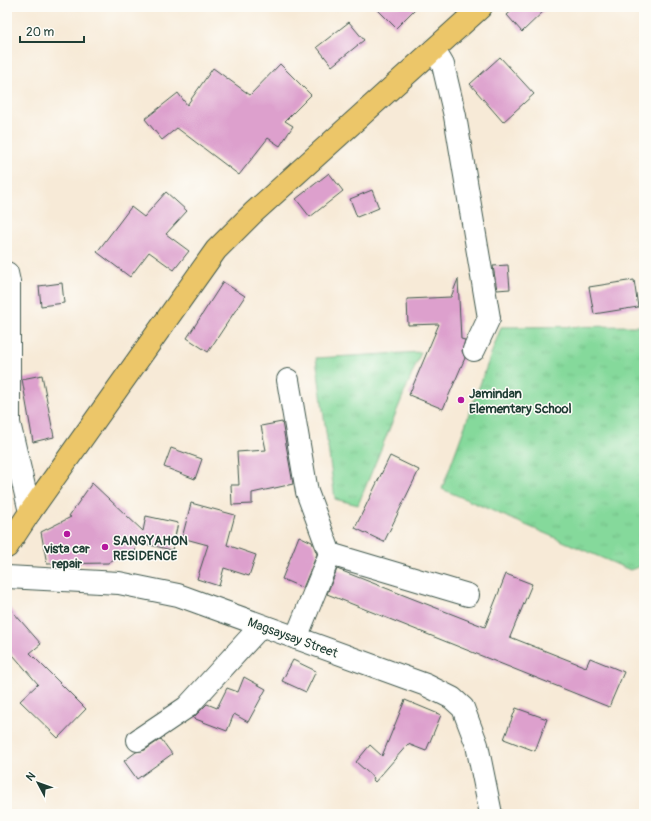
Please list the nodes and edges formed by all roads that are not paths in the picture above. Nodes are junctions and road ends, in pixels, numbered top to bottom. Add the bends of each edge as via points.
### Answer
1 (481, 7) edge
2 (434, 50) junction
3 (7, 273) edge
4 (474, 350) dead end
5 (288, 380) dead end
6 (30, 512) junction
7 (7, 547) edge
8 (330, 554) junction
9 (7, 577) edge
10 (468, 595) dead end
11 (261, 626) junction
12 (296, 638) junction
13 (138, 740) dead end
14 (491, 814) edge

1 - 2 main road
2 - 4 street via 443,65 455,116 489,318
2 - 6 main road via 253,213 216,250
3 - 6 street via 9,423
5 - 8 street via 307,492
6 - 7 main road
8 - 10 street
8 - 12 street
9 - 11 street, Magsaysay Street via 119,583 178,596
11 - 12 street, Magsaysay Street
11 - 13 street via 187,707
12 - 14 street, Magsaysay Street via 426,685 452,698 463,708 477,745

